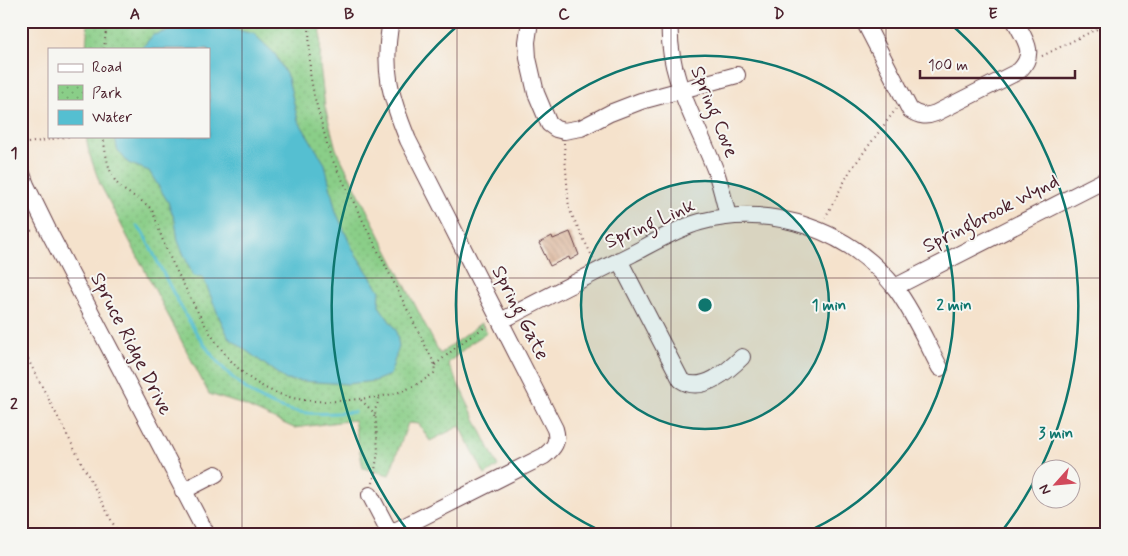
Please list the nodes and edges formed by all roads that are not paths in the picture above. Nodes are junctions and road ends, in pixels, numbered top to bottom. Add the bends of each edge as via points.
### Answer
1 (391, 21) edge
2 (530, 21) edge
3 (670, 21) edge
4 (864, 21) edge
5 (1015, 21) edge
6 (737, 75) dead end
7 (680, 89) junction
8 (21, 170) edge
9 (1107, 179) edge
10 (728, 216) junction
11 (619, 260) junction
12 (895, 287) junction
13 (501, 321) junction
14 (742, 358) dead end
15 (940, 368) dead end
16 (216, 474) dead end
17 (184, 491) junction
18 (370, 495) road end
19 (389, 534) edge
20 (207, 535) edge

1 - 13 street, Spring Gate via 387,64 398,114 408,140
2 - 7 street via 527,42 531,79 549,124 556,129 581,128 610,113
3 - 7 street, Spring Cove via 672,65
4 - 5 street via 910,110 924,116 1019,71 1028,59 1029,51
6 - 7 street
7 - 10 street, Spring Cove via 716,171
8 - 17 street, Spruce Ridge Drive via 36,208
9 - 12 street, Springbrook Wynd
10 - 11 street, Spring Link via 699,222
10 - 12 street, Spring Link via 775,218 819,230 858,253
11 - 13 street, Spring Link
11 - 14 street via 681,380 687,384 704,384 726,372
12 - 15 street, Spring Link
13 - 19 street, Spring Gate via 555,429 556,444 544,456
16 - 17 street
17 - 20 street, Spruce Ridge Drive
18 - 19 street

